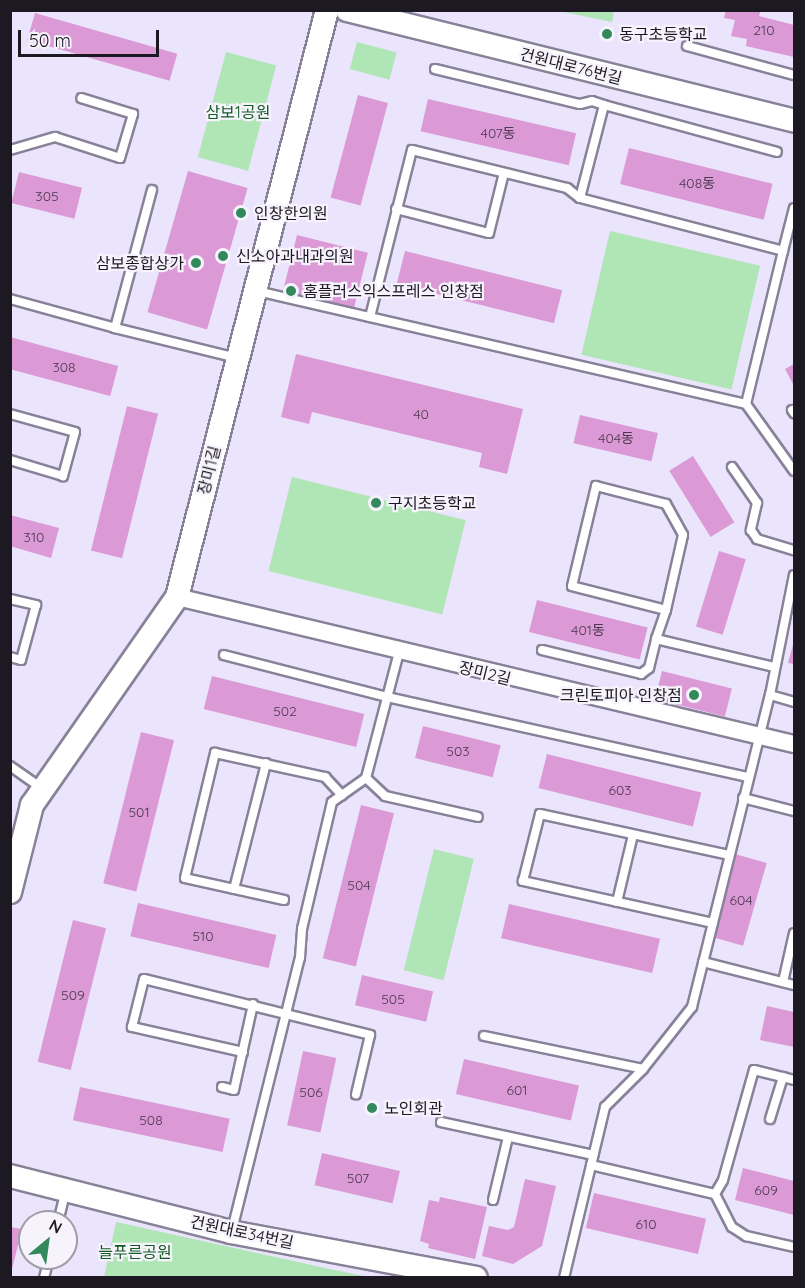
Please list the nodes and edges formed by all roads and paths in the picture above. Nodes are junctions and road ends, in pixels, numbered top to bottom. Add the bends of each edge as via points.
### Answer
1 (327, 10) edge
2 (347, 10) edge
3 (687, 46) dead end
4 (435, 69) dead end
5 (795, 75) edge
6 (81, 98) dead end
7 (604, 105) junction
8 (795, 121) edge
9 (10, 150) edge
10 (777, 152) dead end
11 (504, 173) junction
12 (152, 190) dead end
13 (580, 198) junction
14 (396, 209) junction
15 (794, 209) edge
16 (783, 250) junction
17 (253, 291) junction
18 (10, 299) edge
19 (370, 317) junction
20 (116, 328) junction
21 (238, 359) junction
22 (746, 404) junction
23 (10, 414) edge
24 (10, 460) edge
25 (732, 467) dead end
26 (795, 471) edge
27 (795, 550) edge
28 (795, 575) edge
29 (177, 597) junction
30 (10, 599) edge
31 (666, 610) junction
32 (656, 639) junction
33 (542, 650) dead end
34 (399, 652) junction
35 (224, 655) dead end
36 (10, 657) edge
37 (774, 667) junction
38 (770, 695) junction
39 (387, 697) junction
40 (795, 702) edge
41 (760, 736) junction
42 (795, 744) edge
43 (266, 763) junction
44 (10, 766) edge
45 (748, 777) junction
46 (366, 778) junction
47 (43, 788) junction
48 (342, 795) junction
49 (743, 798) junction
50 (795, 811) edge
51 (478, 818) dead end
52 (633, 835) junction
53 (729, 855) junction
54 (234, 889) junction
55 (10, 892) edge
56 (284, 900) dead end
57 (617, 902) junction
58 (712, 923) junction
59 (795, 933) edge
60 (703, 962) junction
61 (783, 982) junction
62 (795, 985) edge
63 (253, 1004) junction
64 (287, 1012) junction
65 (484, 1036) dead end
66 (243, 1052) junction
67 (643, 1069) junction
68 (783, 1077) junction
69 (795, 1080) edge
70 (222, 1087) dead end
71 (356, 1094) dead end
72 (770, 1119) dead end
73 (441, 1122) dead end
74 (508, 1137) junction
75 (593, 1155) junction
76 (591, 1165) junction
77 (10, 1176) edge
78 (66, 1190) junction
79 (715, 1194) junction
80 (493, 1200) dead end
81 (61, 1210) edge
82 (231, 1232) junction
83 (795, 1247) edge
84 (476, 1278) edge
85 (564, 1278) edge

1 - 17 street, 장미1길
2 - 8 street, 건원대로76번길
3 - 5 lane
4 - 7 lane via 580,104
6 - 9 lane via 133,114 120,158 55,137
7 - 10 lane
7 - 13 lane
11 - 13 lane via 567,188
11 - 14 lane via 412,150
11 - 14 lane via 489,233
12 - 20 lane
13 - 16 lane
14 - 19 lane
15 - 16 lane
16 - 22 lane
17 - 19 lane
17 - 21 street, 장미1길
18 - 20 lane
19 - 22 lane
20 - 21 lane
21 - 29 street, 장미1길
22 - 26 lane
23 - 24 lane via 75,432 63,476
25 - 27 lane via 757,503 751,530 757,539
28 - 37 lane
29 - 34 street, 장미2길
29 - 47 street, 장미1길
30 - 36 lane via 36,605 21,660
31 - 31 lane via 683,535 666,504 596,486 572,586
31 - 32 lane
32 - 33 lane via 649,668 641,674
32 - 37 lane
34 - 39 lane
34 - 41 street, 장미2길
35 - 39 lane
37 - 38 lane
38 - 40 lane
38 - 41 lane
39 - 45 lane
39 - 46 lane
41 - 42 street, 장미2길
41 - 45 lane
43 - 48 lane via 325,777
43 - 54 lane
43 - 54 lane via 215,753 184,878
44 - 47 lane
45 - 49 lane
46 - 48 lane
46 - 51 lane via 385,796
47 - 55 street, 장미1길 via 32,805
48 - 64 lane via 332,802
49 - 50 lane
49 - 53 lane
52 - 53 lane
52 - 57 lane
52 - 57 lane via 540,814 524,880
53 - 58 lane
54 - 56 lane
57 - 58 lane
58 - 60 lane
59 - 61 lane
60 - 61 lane
60 - 67 lane via 692,1007
61 - 62 lane
63 - 64 lane
63 - 66 lane
63 - 66 lane via 144,979 132,1027
64 - 71 lane via 370,1035
64 - 82 lane
65 - 67 lane
66 - 70 lane via 234,1090
67 - 75 lane via 605,1107
68 - 69 lane
68 - 72 lane
68 - 79 lane via 754,1070 723,1180
73 - 74 lane
74 - 75 lane
74 - 80 lane
75 - 76 lane
76 - 79 lane
76 - 85 lane
77 - 78 street, 건원대로34번길
78 - 81 lane
78 - 82 street, 건원대로34번길
79 - 83 lane via 732,1227 746,1236
82 - 84 street, 건원대로34번길

